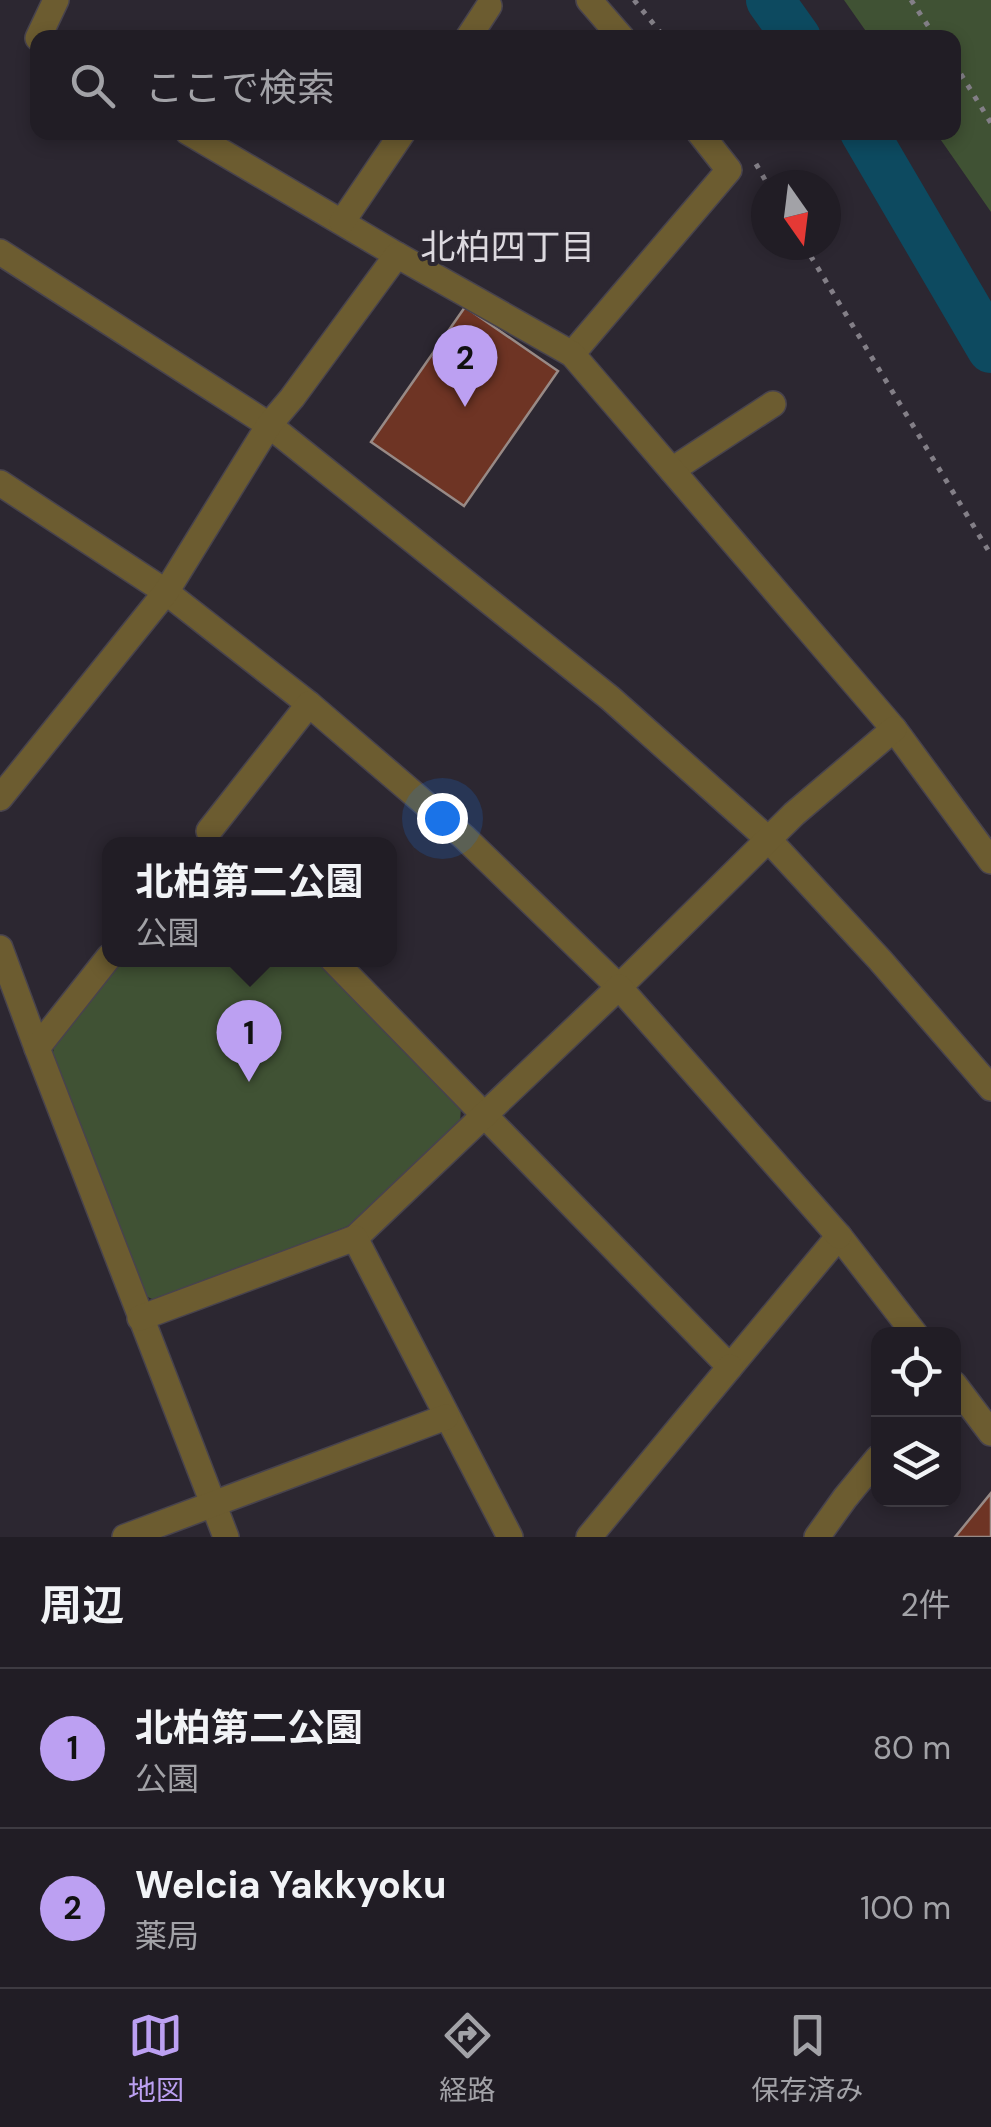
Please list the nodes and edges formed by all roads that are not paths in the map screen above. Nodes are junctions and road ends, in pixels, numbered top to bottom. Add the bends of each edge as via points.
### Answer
1 (56, 0) edge
2 (589, 0) edge
3 (486, 2) edge
4 (42, 30) edge
5 (472, 30) edge
6 (615, 30) edge
7 (202, 140) edge
8 (398, 140) edge
9 (705, 140) edge
10 (342, 222) junction
11 (0, 252) edge
12 (398, 255) junction
13 (572, 354) junction
14 (773, 404) dead end
15 (270, 425) junction
16 (672, 470) junction
17 (2, 487) edge
18 (166, 592) junction
19 (309, 704) junction
20 (894, 729) junction
21 (0, 798) edge
22 (212, 837) edge
23 (768, 840) junction
24 (991, 862) edge
25 (0, 948) edge
26 (102, 966) edge
27 (340, 967) edge
28 (619, 987) junction
29 (37, 1048) junction
30 (991, 1088) edge
31 (484, 1116) junction
32 (839, 1236) junction
33 (356, 1238) junction
34 (140, 1318) junction
35 (910, 1327) edge
36 (730, 1367) junction
37 (961, 1393) edge
38 (446, 1416) junction
39 (991, 1434) edge
40 (871, 1466) edge
41 (214, 1506) junction
42 (126, 1537) edge
43 (226, 1537) edge
44 (510, 1537) edge
45 (589, 1537) edge
46 (818, 1537) edge

1 - 4 street
2 - 6 street
3 - 5 street
7 - 10 street
8 - 10 street
9 - 13 street via 729,170
10 - 12 street
11 - 15 street
12 - 13 street
12 - 15 street
13 - 16 street
14 - 16 street
15 - 18 street
15 - 23 street via 610,698
16 - 20 street
17 - 18 street
18 - 19 street
18 - 21 street
19 - 22 street
19 - 28 street via 464,837
20 - 23 street
20 - 24 street
23 - 28 street
23 - 30 street
25 - 29 street
26 - 29 street
27 - 31 street
28 - 31 street
28 - 32 street
29 - 34 street
31 - 33 street
31 - 36 street
32 - 35 street
32 - 36 street
33 - 34 street
33 - 38 street
34 - 41 street
36 - 45 street
37 - 39 street
38 - 41 street
38 - 44 street
40 - 46 street
41 - 42 street
41 - 43 street

